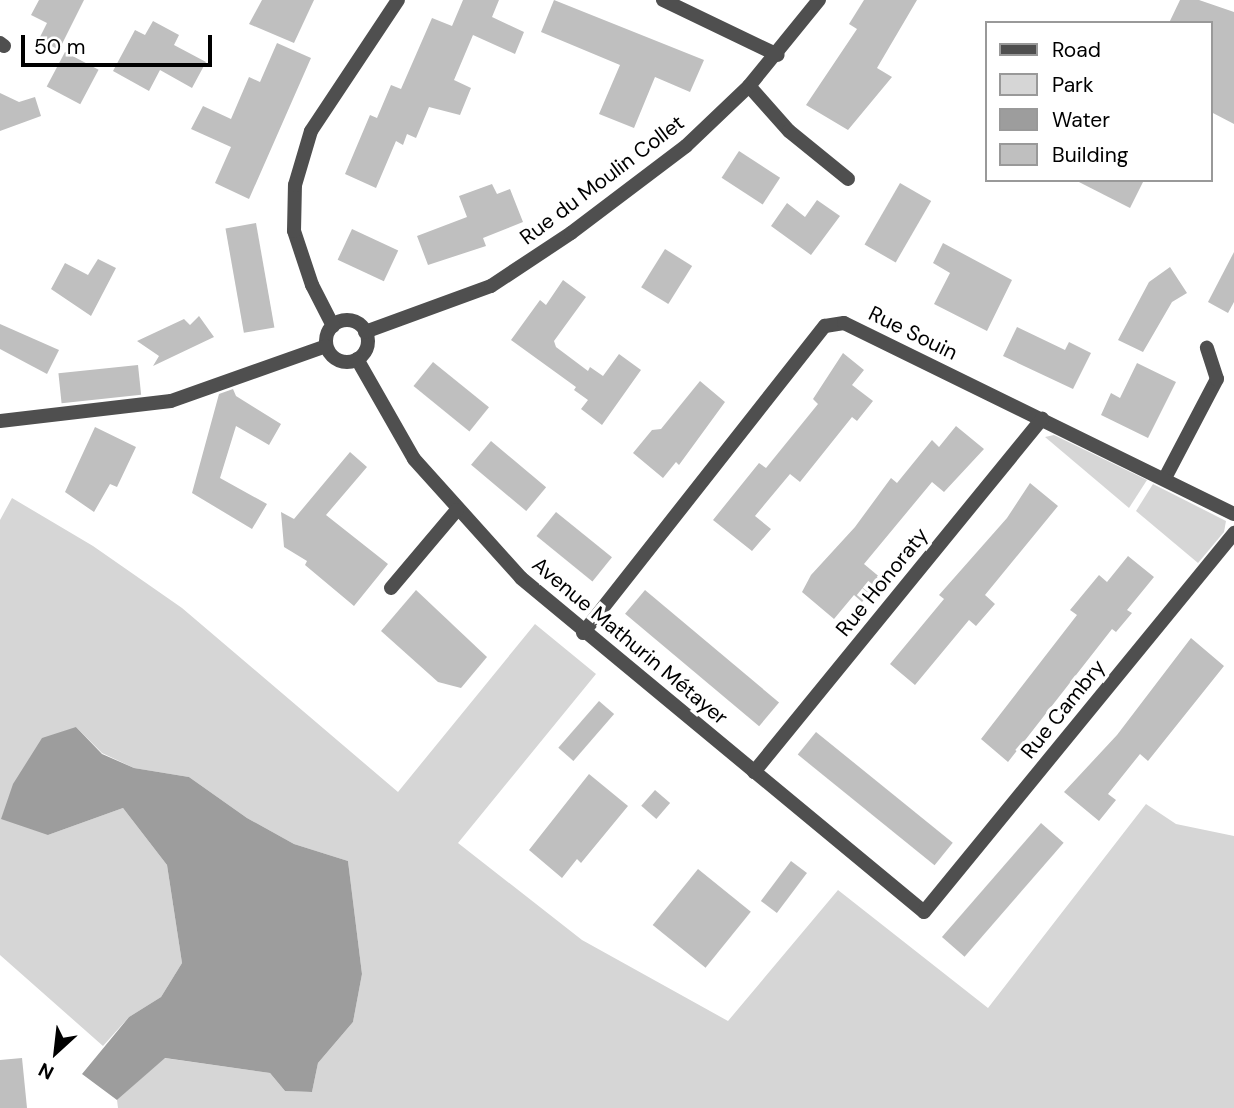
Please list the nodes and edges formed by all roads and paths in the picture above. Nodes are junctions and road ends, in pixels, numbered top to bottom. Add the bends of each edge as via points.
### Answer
1 (398, 0) edge
2 (663, 0) edge
3 (819, 0) edge
4 (778, 55) junction
5 (749, 86) junction
6 (848, 179) dead end
7 (333, 326) junction
8 (365, 332) junction
9 (326, 346) junction
10 (1207, 348) dead end
11 (357, 359) junction
12 (1042, 419) junction
13 (0, 421) edge
14 (1165, 478) junction
15 (457, 510) junction
16 (1234, 513) edge
17 (1234, 533) edge
18 (391, 589) dead end
19 (583, 633) junction
20 (754, 772) junction
21 (924, 912) joint

1 - 7 street via 311,131 295,185 295,231 312,285
2 - 4 street
3 - 4 street, Rue du Moulin Collet
4 - 5 street, Rue du Moulin Collet
5 - 6 street via 789,131
5 - 8 street, Rue du Moulin Collet via 686,146 491,286
7 - 8 street via 351,321
7 - 9 street
8 - 11 street via 368,344
9 - 11 street via 338,360
9 - 13 street via 171,401
10 - 14 street via 1217,379
11 - 15 street, Avenue Mathurin Métayer via 414,459
12 - 14 street, Rue Souin
12 - 19 street, Rue Souin via 844,323 825,326
12 - 20 street, Rue Honoraty
14 - 16 street, Rue Souin
15 - 18 street
15 - 19 street, Avenue Mathurin Métayer via 521,578
17 - 21 street, Rue Cambry
19 - 20 street, Avenue Mathurin Métayer
20 - 21 street, Avenue Mathurin Métayer

